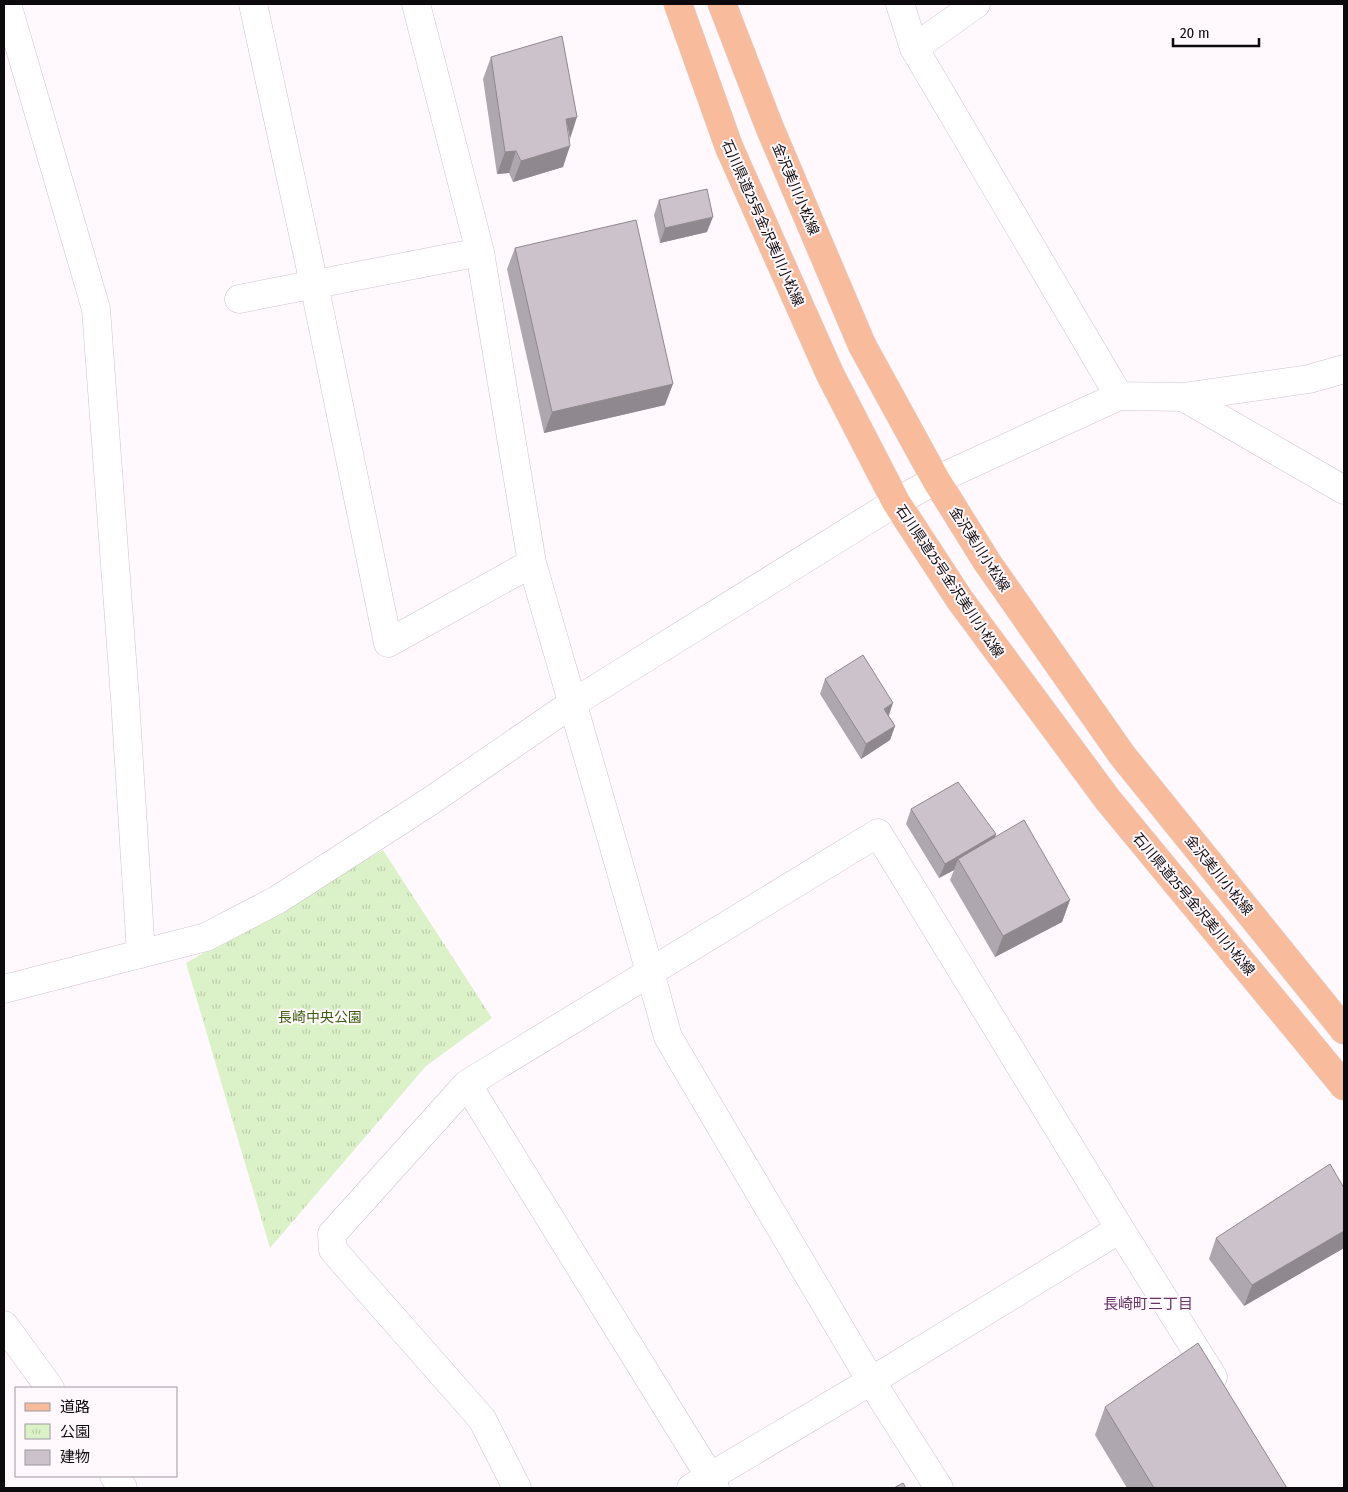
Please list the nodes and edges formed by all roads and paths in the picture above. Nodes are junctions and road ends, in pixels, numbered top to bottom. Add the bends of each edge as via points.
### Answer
1 (7, 4) edge
2 (253, 4) edge
3 (416, 4) edge
4 (678, 4) edge
5 (722, 4) edge
6 (900, 4) edge
7 (976, 4) edge
8 (914, 48) junction
9 (480, 252) junction
10 (314, 284) junction
11 (239, 299) dead end
12 (1344, 369) edge
13 (1119, 396) junction
14 (1183, 397) junction
15 (936, 480) junction
16 (1344, 490) edge
17 (896, 502) junction
18 (532, 563) junction
19 (573, 703) junction
20 (141, 954) junction
21 (650, 972) junction
22 (4, 989) edge
23 (1344, 1030) edge
24 (467, 1084) junction
25 (1344, 1086) edge
26 (1120, 1229) junction
27 (4, 1325) edge
28 (871, 1381) junction
29 (49, 1387) edge
30 (1225, 1396) edge
31 (115, 1477) edge
32 (705, 1484) edge
33 (123, 1488) edge
34 (517, 1488) edge
35 (939, 1488) edge

1 - 20 street via 96,309
2 - 10 street
3 - 9 street
4 - 17 main road, 石川県道25号金沢美川小松線 via 729,147 830,374
5 - 15 main road, 金沢美川小松線 via 769,126 862,345
6 - 8 street
7 - 8 street
8 - 13 street
9 - 10 street
9 - 18 street
10 - 11 street
10 - 18 street via 388,643
12 - 14 street via 1309,379
13 - 14 street
13 - 15 street
14 - 16 street
15 - 17 street
15 - 23 main road, 金沢美川小松線 via 987,562 1122,755
17 - 19 street
17 - 25 main road, 石川県道25号金沢美川小松線 via 960,600 1108,800
18 - 19 street
19 - 20 street via 429,802 277,900 206,937
19 - 21 street
20 - 22 street
21 - 24 street
21 - 26 street via 878,833
21 - 28 street via 668,1037
24 - 32 street
24 - 34 street via 332,1234 333,1250 482,1419
26 - 28 street
26 - 30 street
27 - 29 street
28 - 32 street
28 - 35 street
31 - 33 street

